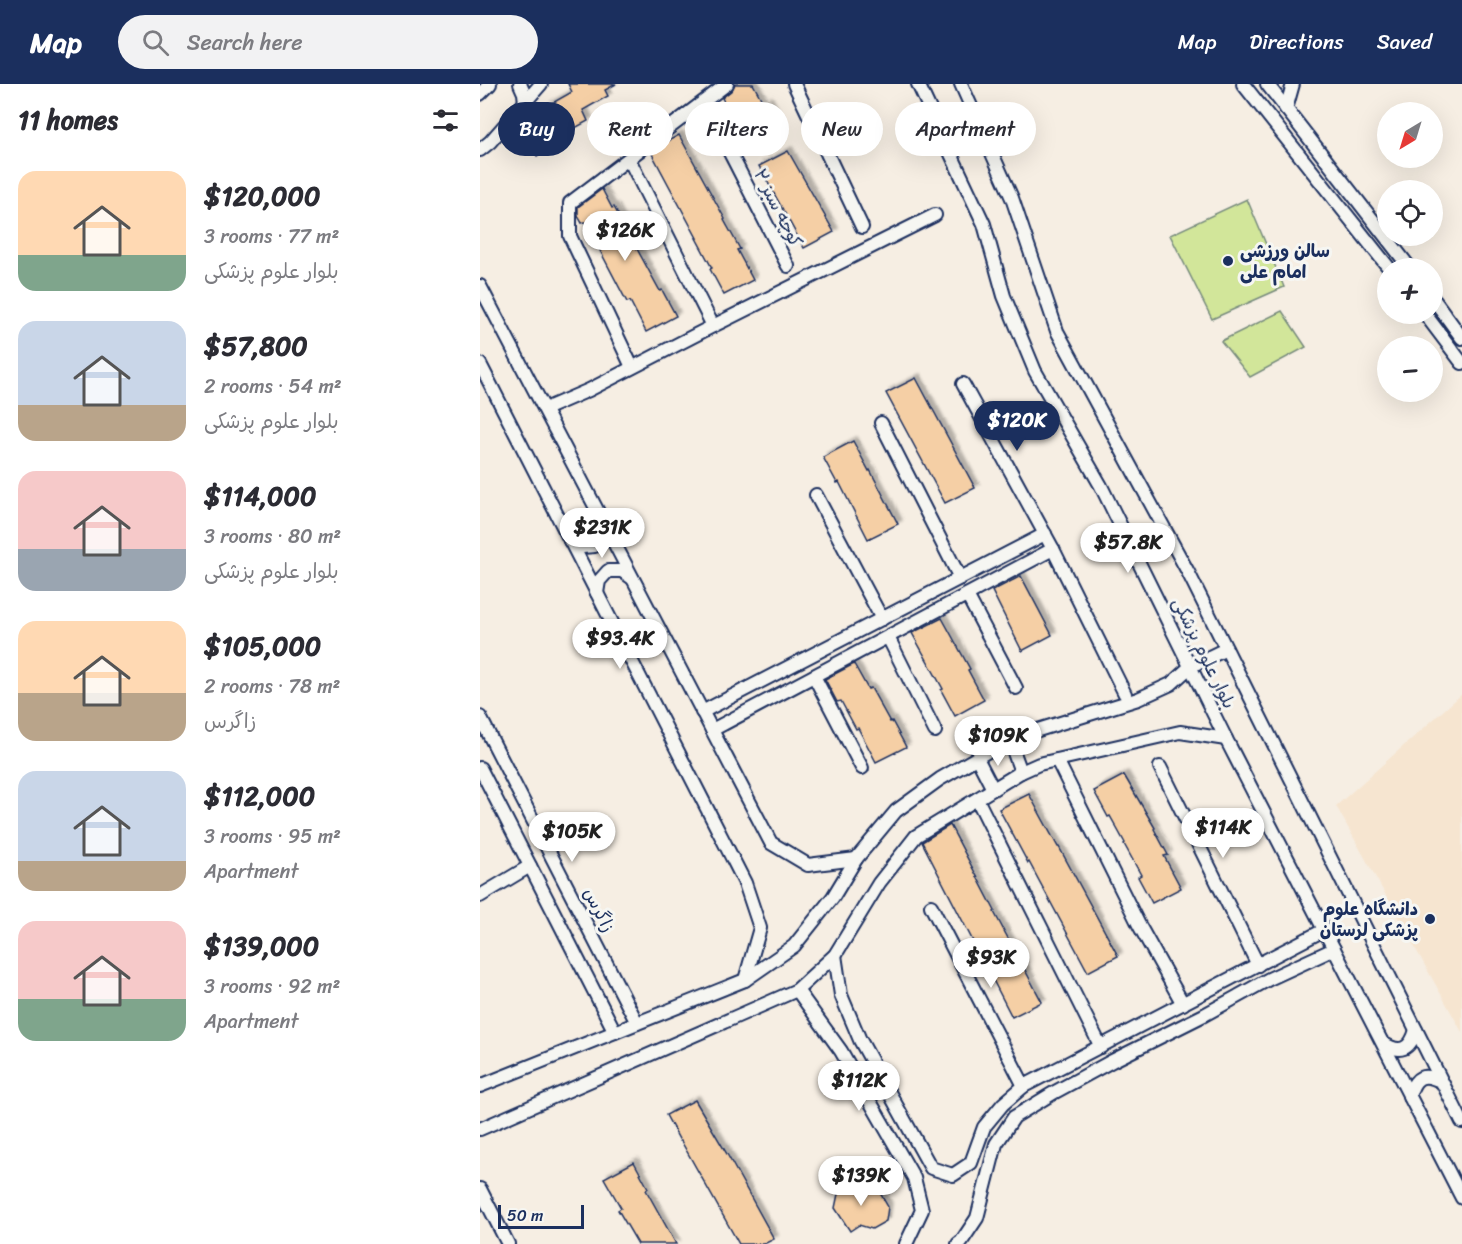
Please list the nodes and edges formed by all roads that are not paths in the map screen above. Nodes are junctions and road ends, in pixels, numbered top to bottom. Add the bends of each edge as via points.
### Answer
1 (490, 84) edge
2 (520, 84) edge
3 (541, 84) edge
4 (727, 84) edge
5 (794, 84) edge
6 (918, 84) edge
7 (961, 84) edge
8 (1243, 84) edge
9 (1267, 84) edge
10 (1293, 84) edge
11 (480, 94) edge
12 (525, 102) joint
13 (704, 102) edge
14 (1286, 109) junction
15 (685, 116) edge
16 (498, 133) edge
17 (480, 150) edge
18 (732, 156) edge
19 (629, 159) junction
20 (935, 215) dead end
21 (862, 227) dead end
22 (1381, 258) edge
23 (1402, 258) edge
24 (788, 266) dead end
25 (480, 286) edge
26 (1443, 312) edge
27 (1433, 324) edge
28 (713, 326) junction
29 (1462, 338) edge
30 (1462, 363) edge
31 (480, 364) edge
32 (632, 367) junction
33 (963, 384) dead end
34 (544, 409) junction
35 (881, 423) dead end
36 (816, 495) dead end
37 (604, 523) junction
38 (1045, 534) junction
39 (570, 541) junction
40 (1053, 549) junction
41 (633, 578) junction
42 (960, 578) junction
43 (597, 594) junction
44 (967, 595) junction
45 (882, 619) junction
46 (888, 637) junction
47 (1226, 649) junction
48 (1191, 666) junction
49 (814, 676) junction
50 (1016, 688) dead end
51 (1125, 694) dead end
52 (702, 712) junction
53 (480, 717) edge
54 (712, 730) junction
55 (935, 730) dead end
56 (1226, 739) junction
57 (1009, 740) junction
58 (977, 758) junction
59 (1057, 760) junction
60 (1160, 767) dead end
61 (480, 768) edge
62 (862, 768) dead end
63 (1021, 772) junction
64 (993, 789) junction
65 (977, 799) junction
66 (856, 859) junction
67 (530, 866) junction
68 (480, 896) edge
69 (931, 906) dead end
70 (1319, 933) junction
71 (1334, 950) junction
72 (835, 955) junction
73 (1322, 955) junction
74 (1258, 965) junction
75 (745, 980) junction
76 (797, 990) junction
77 (1182, 1004) junction
78 (637, 1023) junction
79 (1416, 1030) junction
80 (615, 1032) junction
81 (1383, 1043) junction
82 (1101, 1047) junction
83 (1442, 1082) junction
84 (480, 1086) edge
85 (1024, 1086) junction
86 (1409, 1096) junction
87 (1462, 1122) edge
88 (480, 1129) edge
89 (480, 1189) edge
90 (1462, 1198) edge
91 (508, 1244) edge
92 (906, 1244) edge
93 (958, 1244) edge

1 - 11 street
2 - 12 street
3 - 12 street
4 - 13 street
5 - 21 street
6 - 48 street, بلوار علوم پزشکی via 984,224 1004,296 1035,371 1101,486
7 - 47 street, بلوار علوم پزشکی via 1012,198 1057,331
8 - 22 street
9 - 14 street
10 - 14 street
14 - 23 street
15 - 19 street
16 - 17 street
18 - 24 street, کوچه سبز ۲
19 - 28 street
19 - 32 street via 570,203 570,236
20 - 28 street
25 - 34 street
26 - 29 street
27 - 30 street
28 - 32 street
31 - 39 street
32 - 34 street
33 - 38 street
34 - 37 street
35 - 42 street
36 - 45 street
37 - 39 street via 603,536 595,546 582,547
37 - 41 street
38 - 40 street
38 - 42 street
39 - 43 street
40 - 44 street
40 - 51 street
41 - 43 street via 622,571 609,572 599,581
41 - 52 street
42 - 45 street
43 - 75 street via 745,883 760,928
44 - 46 street
44 - 50 street
45 - 52 street
46 - 49 street
46 - 55 street
47 - 48 street
47 - 79 street, بلوار علوم پزشکی
48 - 56 street, بلوار علوم پزشکی
48 - 57 street via 1171,684 1138,699
49 - 54 street
49 - 62 street
52 - 54 street
53 - 78 street, زاگرس
54 - 66 street via 771,843 808,865
56 - 59 street via 1180,732
56 - 70 street, بلوار علوم پزشکی
57 - 58 street
57 - 63 street
58 - 64 street
58 - 66 street via 896,811
59 - 63 street
59 - 77 street
60 - 74 street
61 - 67 street
63 - 64 street
64 - 65 street
65 - 72 street via 916,836 879,883
65 - 82 street
66 - 75 street via 833,897 794,946
67 - 68 street
67 - 80 street
69 - 85 street
70 - 71 street, بلوار علوم پزشکی
70 - 73 street
70 - 74 street
71 - 73 street
71 - 81 street, بلوار علوم پزشکی
72 - 76 street
72 - 85 street via 841,995 860,1040 931,1168 953,1175 971,1163 984,1126
73 - 93 street via 1112,1061 1014,1117 996,1144 978,1218
74 - 77 street
75 - 78 street
76 - 88 street
76 - 92 street via 841,1051 914,1178 922,1210
77 - 82 street
78 - 80 street
79 - 81 street via 1413,1041 1404,1048 1393,1049
79 - 83 street, بلوار علوم پزشکی
80 - 84 street
81 - 86 street, بلوار علوم پزشکی
82 - 85 street
83 - 86 street via 1432,1077 1421,1078 1412,1085
83 - 87 street, بلوار علوم پزشکی
86 - 90 street, بلوار علوم پزشکی
89 - 91 street

